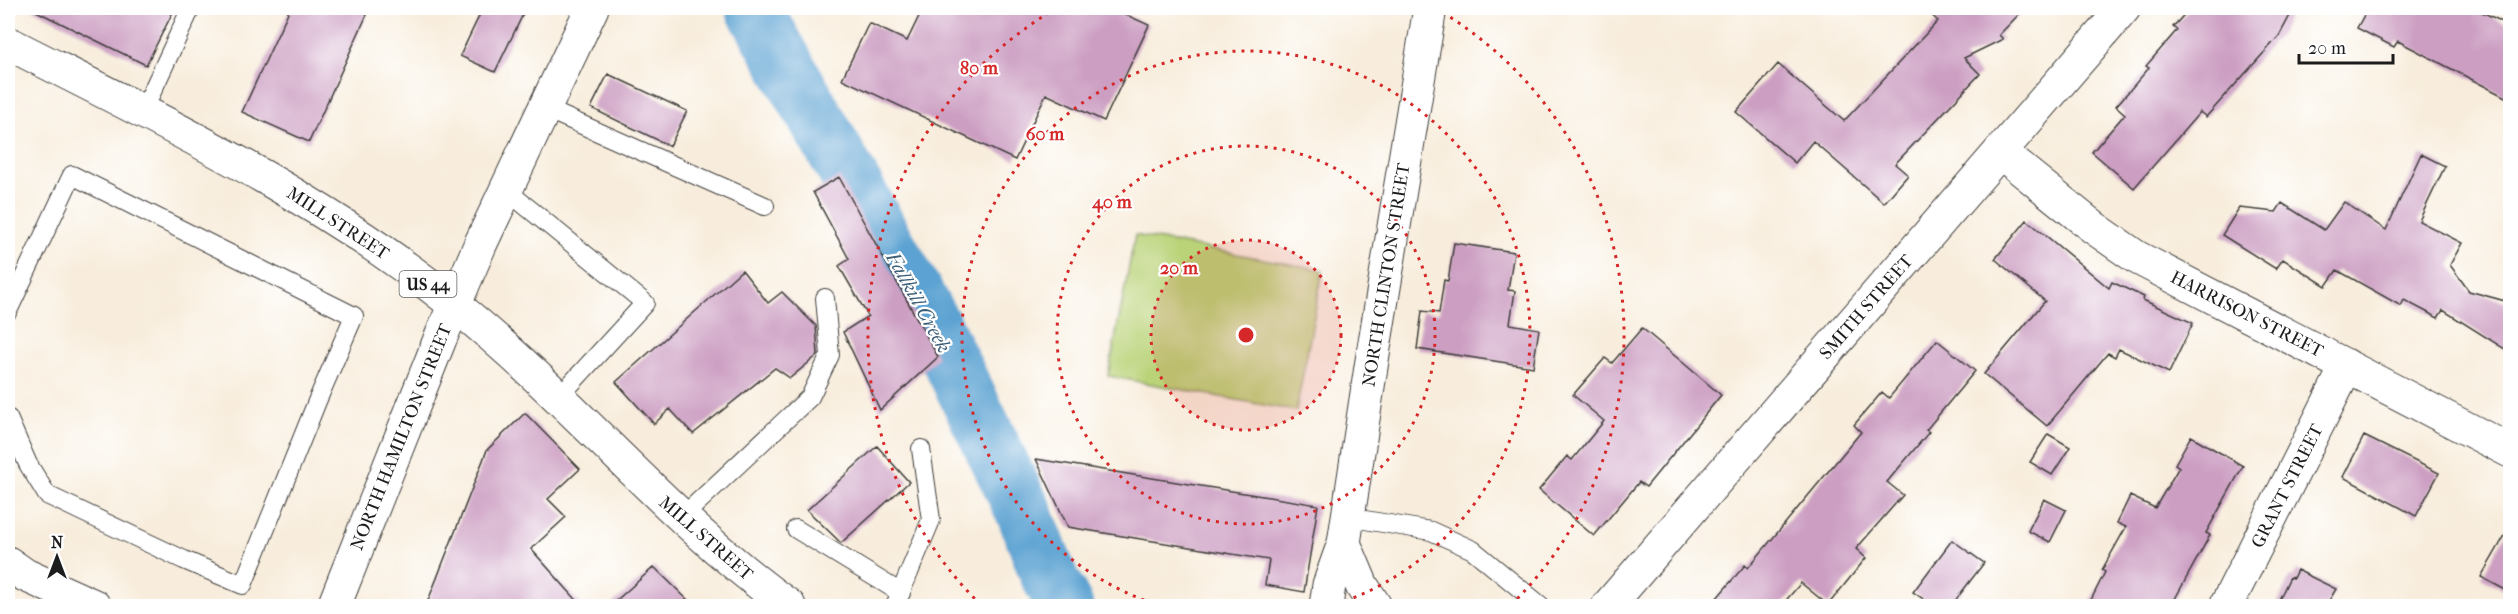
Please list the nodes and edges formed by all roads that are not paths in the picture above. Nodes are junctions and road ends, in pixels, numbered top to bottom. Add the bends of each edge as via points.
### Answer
1 (192, 8) edge
2 (592, 8) edge
3 (1430, 8) edge
4 (2124, 8) edge
5 (8, 43) edge
6 (544, 108) junction
7 (143, 111) junction
8 (2000, 152) junction
9 (506, 190) junction
10 (765, 206) dead end
11 (825, 298) dead end
12 (454, 304) junction
13 (8, 311) edge
14 (2347, 366) junction
15 (558, 398) junction
16 (8, 420) edge
17 (921, 449) dead end
18 (2511, 451) edge
19 (681, 518) junction
20 (796, 529) dead end
21 (1345, 530) junction
22 (8, 563) edge
23 (898, 600) edge
24 (94, 606) edge
25 (334, 606) edge
26 (789, 606) edge
27 (1326, 606) edge
28 (1353, 606) edge
29 (1375, 606) edge
30 (1540, 606) edge
31 (1608, 606) edge
32 (2226, 606) edge

1 - 7 lane
2 - 6 main road, NORTH HAMILTON STREET
3 - 21 main road, NORTH CLINTON STREET
4 - 8 main road, SMITH STREET
5 - 7 main road, MILL STREET / US 44
6 - 9 main road, NORTH HAMILTON STREET
6 - 10 lane
7 - 12 main road, MILL STREET / US 44 via 301,197
8 - 14 main road, HARRISON STREET via 2115,244
8 - 31 main road, SMITH STREET
9 - 12 main road, NORTH HAMILTON STREET
9 - 15 lane via 645,303
11 - 19 lane via 830,356 810,398
12 - 15 main road, MILL STREET / US 44
12 - 25 main road, NORTH HAMILTON STREET
13 - 16 lane via 72,175 354,316 243,585 47,495 27,464
14 - 18 main road, HARRISON STREET
14 - 32 main road, GRANT STREET
15 - 19 main road, MILL STREET / US 44
17 - 23 lane via 931,520
19 - 26 main road, MILL STREET / US 44
20 - 23 lane
21 - 27 main road, NORTH CLINTON STREET
21 - 28 main road, NORTH CLINTON STREET
21 - 29 main road via 1362,586
21 - 30 lane via 1431,531 1473,550
22 - 24 main road via 25,576

